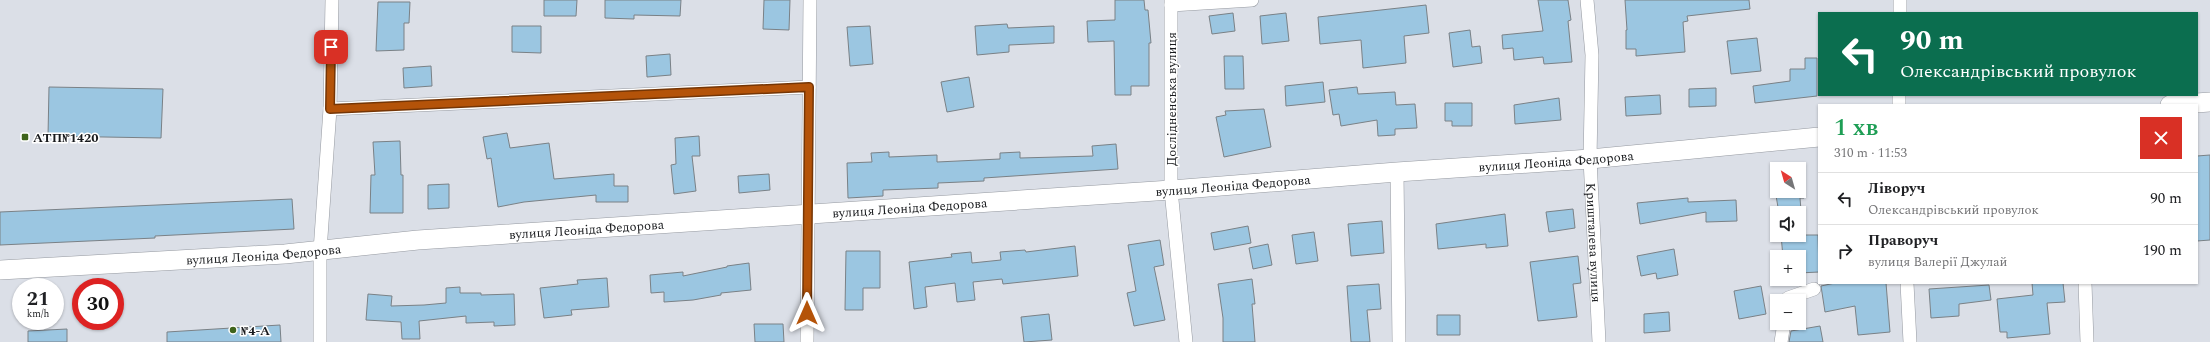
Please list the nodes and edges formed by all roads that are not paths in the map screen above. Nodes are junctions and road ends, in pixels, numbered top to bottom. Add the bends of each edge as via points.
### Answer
1 (332, 0) edge
2 (810, 0) edge
3 (1252, 0) edge
4 (1587, 0) edge
5 (1900, 0) edge
6 (1171, 2) edge
7 (1900, 12) edge
8 (809, 87) junction
9 (2210, 102) edge
10 (2183, 104) edge
11 (330, 109) junction
12 (1818, 137) edge
13 (1590, 159) junction
14 (1397, 172) junction
15 (1171, 190) junction
16 (808, 213) junction
17 (320, 251) junction
18 (0, 270) edge
19 (1908, 284) edge
20 (2085, 284) edge
21 (1814, 289) dead end
22 (1800, 294) edge
23 (1783, 330) edge
24 (320, 342) edge
25 (807, 342) edge
26 (1186, 342) edge
27 (1399, 342) edge
28 (1599, 342) edge
29 (1781, 342) edge
30 (1910, 342) edge
31 (2088, 342) edge

1 - 11 street
2 - 8 street
3 - 6 street
4 - 13 street, Кришталева вулиця via 1592,55
5 - 7 street
6 - 15 street, Дослідненська вулиця
8 - 11 street
8 - 16 street
9 - 10 street
11 - 17 street
12 - 13 street, вулиця Леоніда Федорова
13 - 14 street, вулиця Леоніда Федорова
13 - 28 street, Кришталева вулиця
14 - 15 street, вулиця Леоніда Федорова
14 - 27 street
15 - 16 street, вулиця Леоніда Федорова
15 - 26 street, Дослідненська вулиця
16 - 17 street, вулиця Леоніда Федорова via 418,240
16 - 25 street
17 - 18 street, вулиця Леоніда Федорова
17 - 24 street
19 - 30 street
20 - 31 street
21 - 22 street
23 - 29 street

